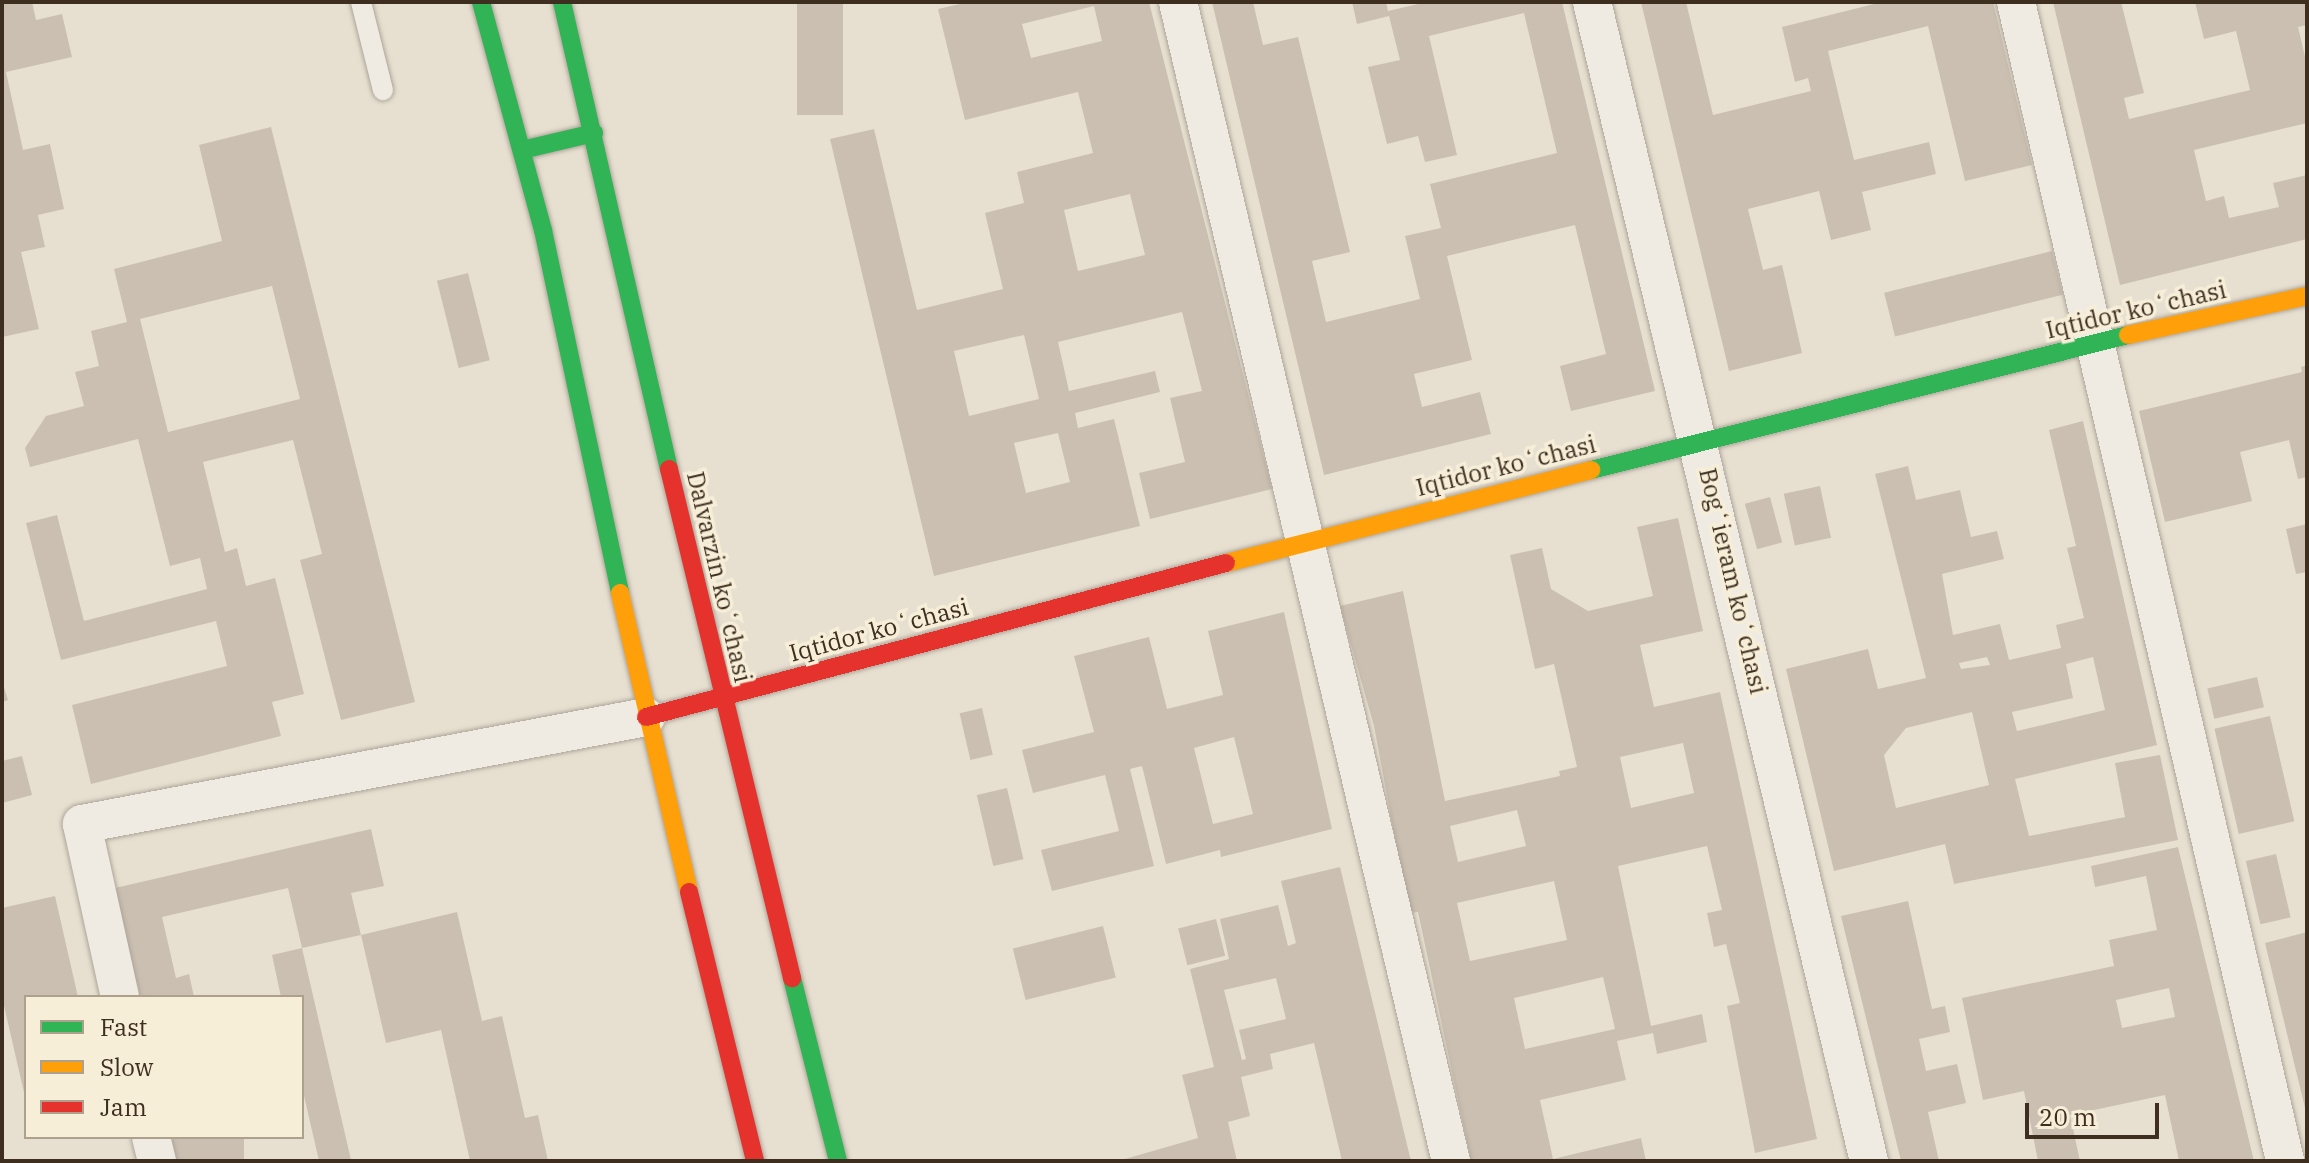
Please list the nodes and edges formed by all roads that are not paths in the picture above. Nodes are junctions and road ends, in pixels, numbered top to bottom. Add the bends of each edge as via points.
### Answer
1 (361, 2) edge
2 (481, 2) edge
3 (562, 2) edge
4 (1178, 2) edge
5 (1592, 2) edge
6 (2016, 2) edge
7 (383, 90) dead end
8 (594, 133) junction
9 (522, 150) junction
10 (2307, 296) edge
11 (2098, 342) junction
12 (1701, 443) junction
13 (1303, 542) junction
14 (721, 697) junction
15 (646, 717) junction
16 (120, 995) edge
17 (152, 1139) edge
18 (157, 1161) edge
19 (755, 1161) edge
20 (838, 1161) edge
21 (1451, 1161) edge
22 (1869, 1161) edge
23 (2285, 1161) edge

1 - 7 lane
2 - 9 main road
3 - 8 main road, Dalvarzin koʻchasi
4 - 13 street
5 - 12 street, Bogʻieram koʻchasi
6 - 11 street
8 - 9 main road
8 - 14 main road, Dalvarzin koʻchasi
9 - 15 main road
10 - 11 main road, Iqtidor koʻchasi
11 - 12 main road, Iqtidor koʻchasi
11 - 23 street
12 - 13 main road, Iqtidor koʻchasi
12 - 22 street, Bogʻieram koʻchasi
13 - 14 main road, Iqtidor koʻchasi
13 - 21 street
14 - 15 main road, Iqtidor koʻchasi
14 - 20 main road, Dalvarzin koʻchasi
15 - 16 street via 82,824
15 - 19 main road
17 - 18 street

